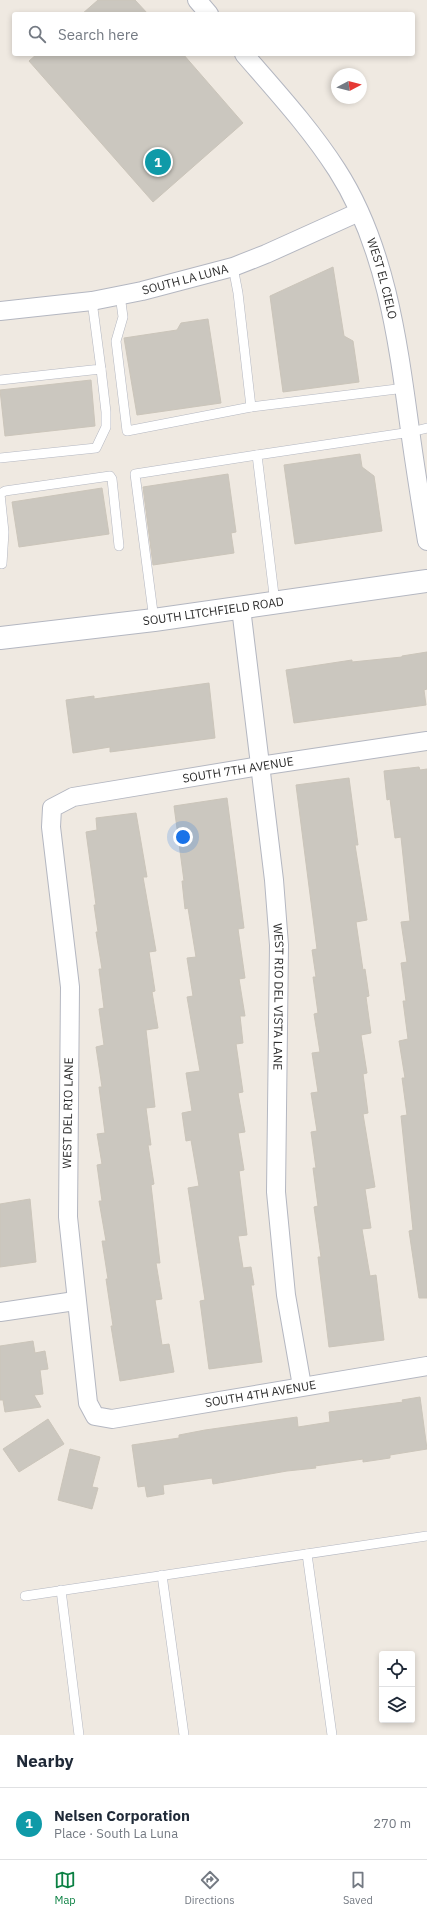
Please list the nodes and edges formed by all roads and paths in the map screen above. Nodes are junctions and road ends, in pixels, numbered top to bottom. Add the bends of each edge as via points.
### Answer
1 (197, 0) edge
2 (207, 12) edge
3 (246, 56) edge
4 (359, 212) junction
5 (232, 266) junction
6 (120, 295) junction
7 (92, 301) junction
8 (0, 311) edge
9 (101, 369) junction
10 (0, 380) edge
11 (405, 388) junction
12 (251, 407) junction
13 (419, 430) edge
14 (257, 455) junction
15 (0, 458) edge
16 (427, 541) edge
17 (118, 546) dead end
18 (0, 561) edge
19 (427, 581) edge
20 (275, 603) junction
21 (241, 608) junction
22 (154, 620) junction
23 (0, 638) edge
24 (427, 741) edge
25 (260, 766) junction
26 (52, 808) joint
27 (75, 1301) junction
28 (0, 1312) edge
29 (427, 1366) edge
30 (302, 1386) junction
31 (95, 1416) joint
32 (427, 1536) edge
33 (307, 1554) junction
34 (162, 1575) junction
35 (61, 1590) junction
36 (25, 1596) dead end
37 (79, 1735) edge
38 (184, 1735) edge
39 (332, 1735) edge

1 - 2 street
3 - 4 street, WEST EL CIELO via 338,170
4 - 5 street, SOUTH LA LUNA via 266,254
4 - 11 street, WEST EL CIELO via 385,286
5 - 6 street, SOUTH LA LUNA
5 - 12 lane via 238,293
6 - 7 street, SOUTH LA LUNA
6 - 12 lane via 123,317 116,341 127,431
7 - 8 street, SOUTH LA LUNA
7 - 9 lane
9 - 10 lane
9 - 15 lane via 106,427 96,448
11 - 12 lane
11 - 13 street, WEST EL CIELO
13 - 14 lane
13 - 16 street, WEST EL CIELO
14 - 20 lane
14 - 22 lane via 135,474
17 - 18 lane via 112,479 107,476 2,492 2,564
19 - 20 main road, SOUTH LITCHFIELD ROAD
20 - 21 main road, SOUTH LITCHFIELD ROAD
21 - 22 main road, SOUTH LITCHFIELD ROAD
21 - 25 street, WEST RIO DEL VISTA LANE
22 - 23 main road, SOUTH LITCHFIELD ROAD
24 - 25 street, SOUTH 7TH AVENUE
25 - 26 street, SOUTH 7TH AVENUE via 73,797
25 - 30 street, WEST RIO DEL VISTA LANE via 279,945 276,1192 286,1295
26 - 27 street, WEST DEL RIO LANE via 51,827 70,987 68,1217
27 - 28 street
27 - 31 street, WEST DEL RIO LANE via 88,1403
29 - 30 street, SOUTH 4TH AVENUE
30 - 31 street, SOUTH 4TH AVENUE via 112,1419
32 - 33 lane
33 - 34 lane
33 - 39 lane
34 - 35 lane
34 - 38 lane
35 - 36 lane
35 - 37 lane

